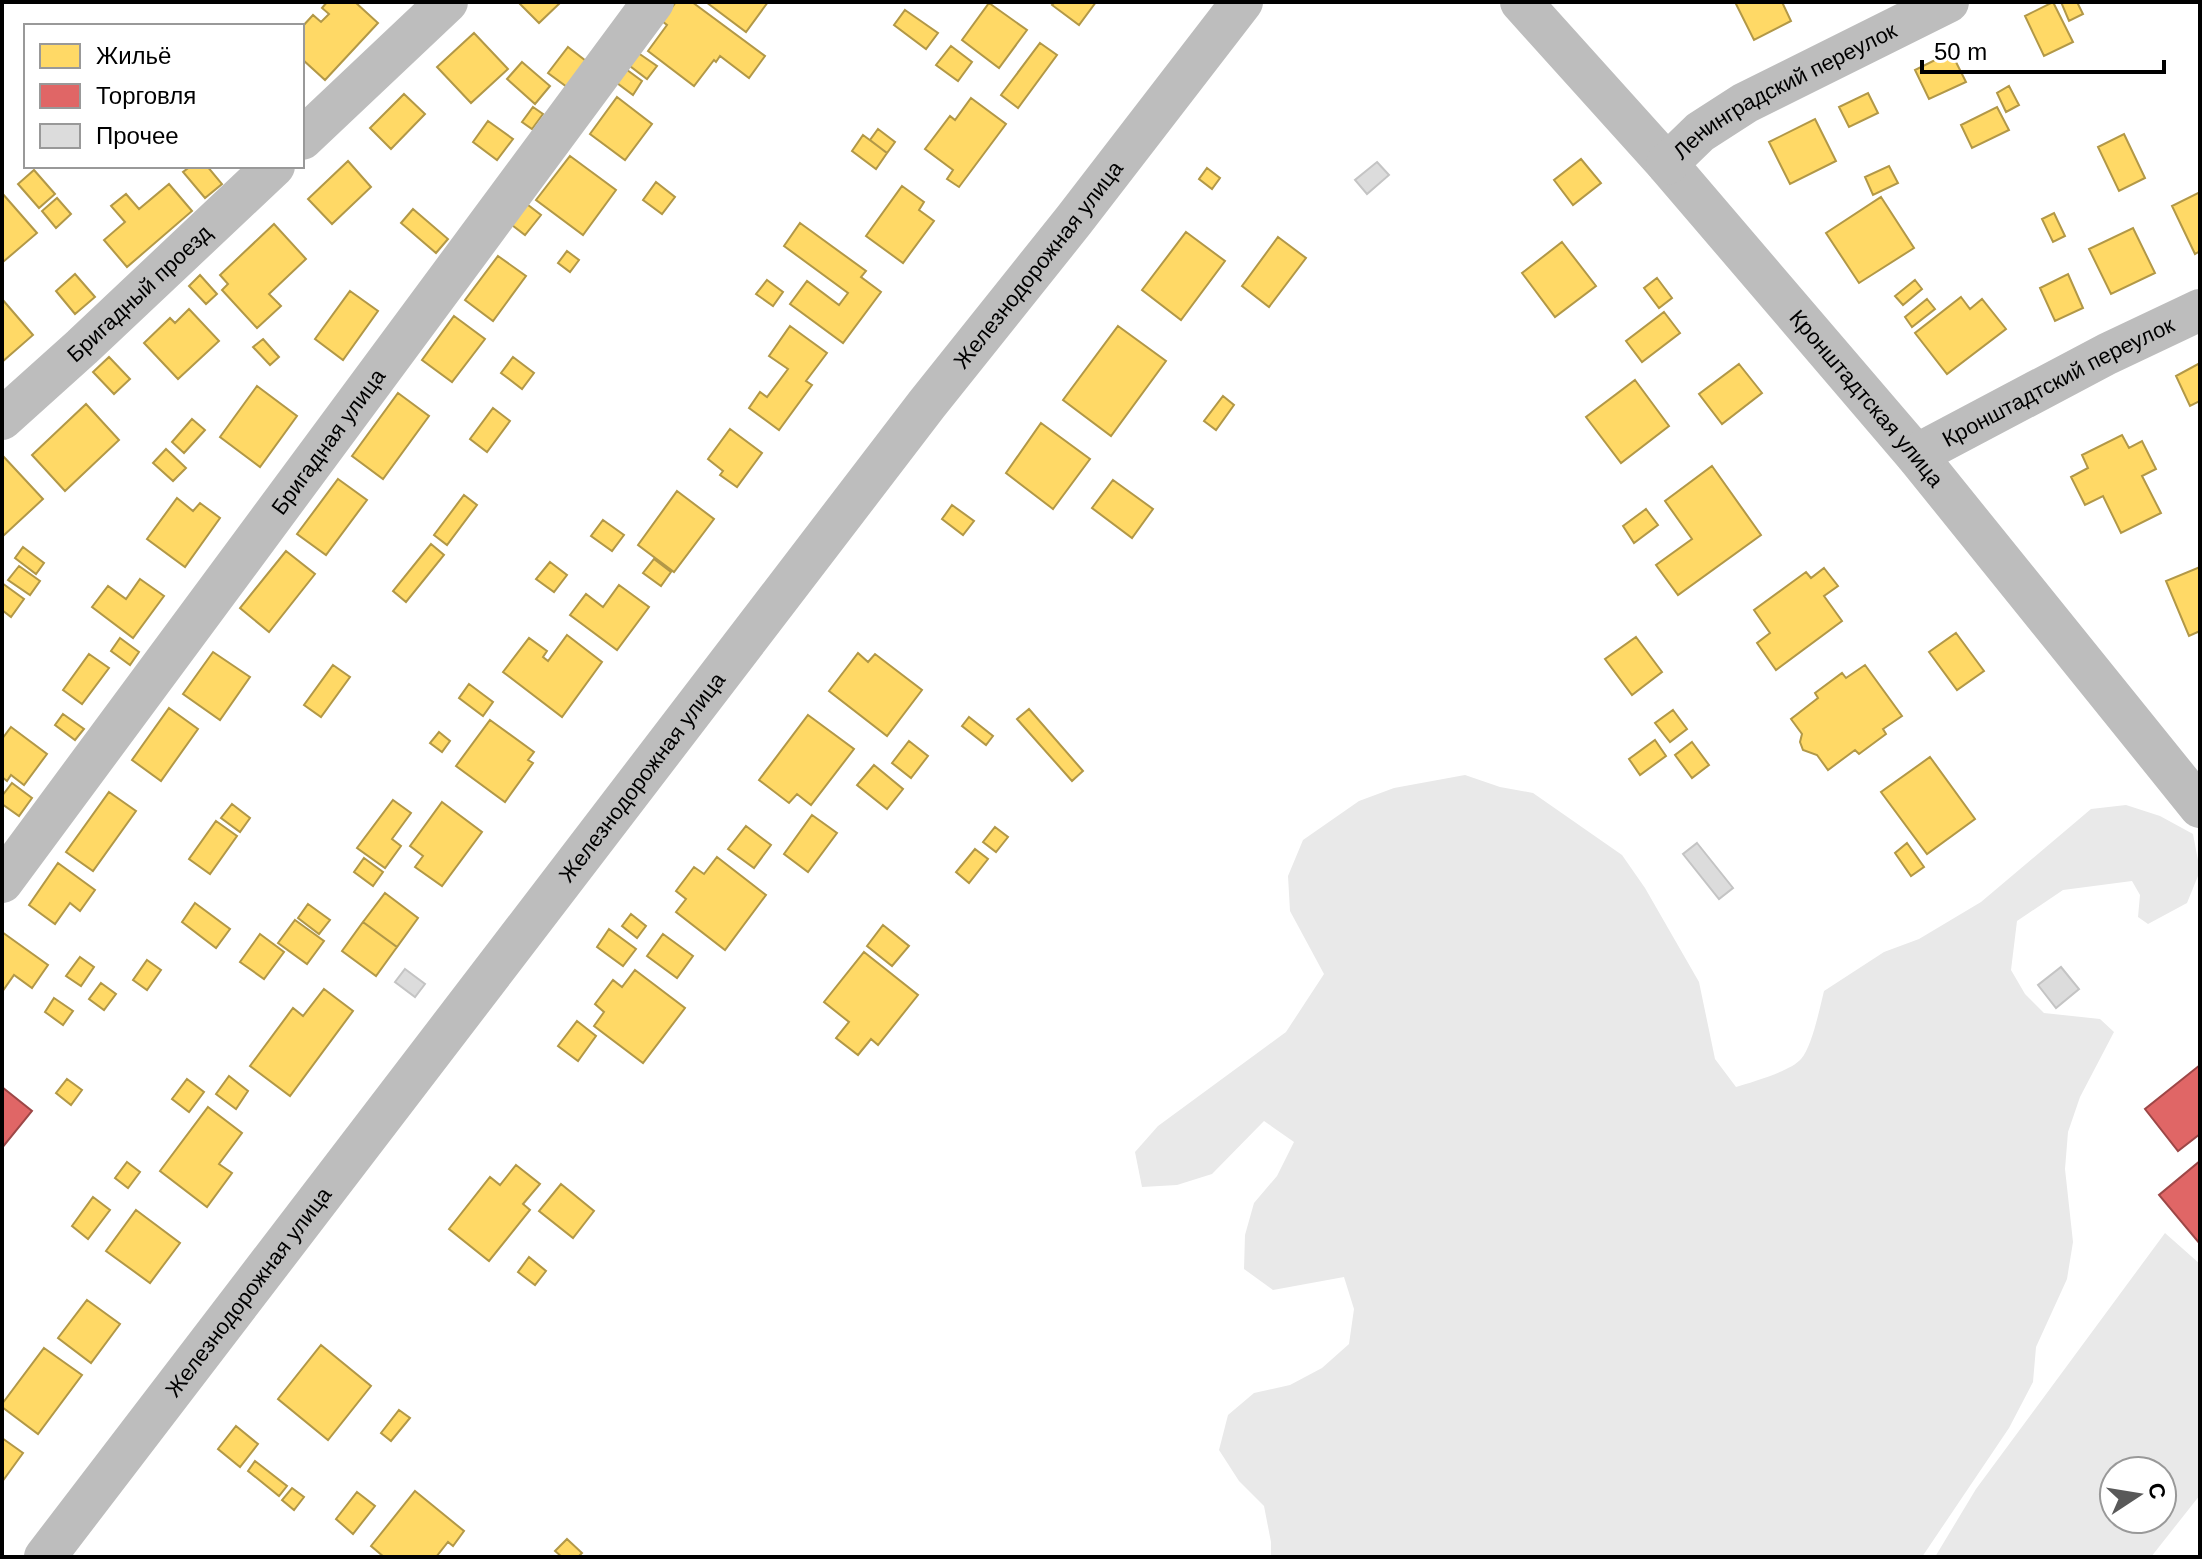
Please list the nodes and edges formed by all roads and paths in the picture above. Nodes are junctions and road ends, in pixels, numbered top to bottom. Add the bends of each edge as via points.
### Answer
1 (447, 2) edge
2 (653, 2) edge
3 (1242, 2) edge
4 (1521, 2) edge
5 (1948, 2) edge
6 (304, 137) edge
7 (1667, 164) junction
8 (272, 168) edge
9 (2200, 310) edge
10 (2, 419) edge
11 (1916, 455) junction
12 (2200, 807) edge
13 (2, 882) edge
14 (84, 1505) junction
15 (45, 1557) edge
16 (82, 1557) edge

1 - 6 street
2 - 13 street, Бригадная улица
3 - 14 street, Железнодорожная улица via 927,404
4 - 7 street, Кронштадтская улица
5 - 7 street, Ленинградский переулок via 1745,103 1700,132
7 - 11 street, Кронштадтская улица
8 - 10 street, Бригадный проезд
9 - 11 street, Кронштадтский переулок
11 - 12 street, Кронштадтская улица
14 - 15 street, Железнодорожная улица
14 - 16 street

